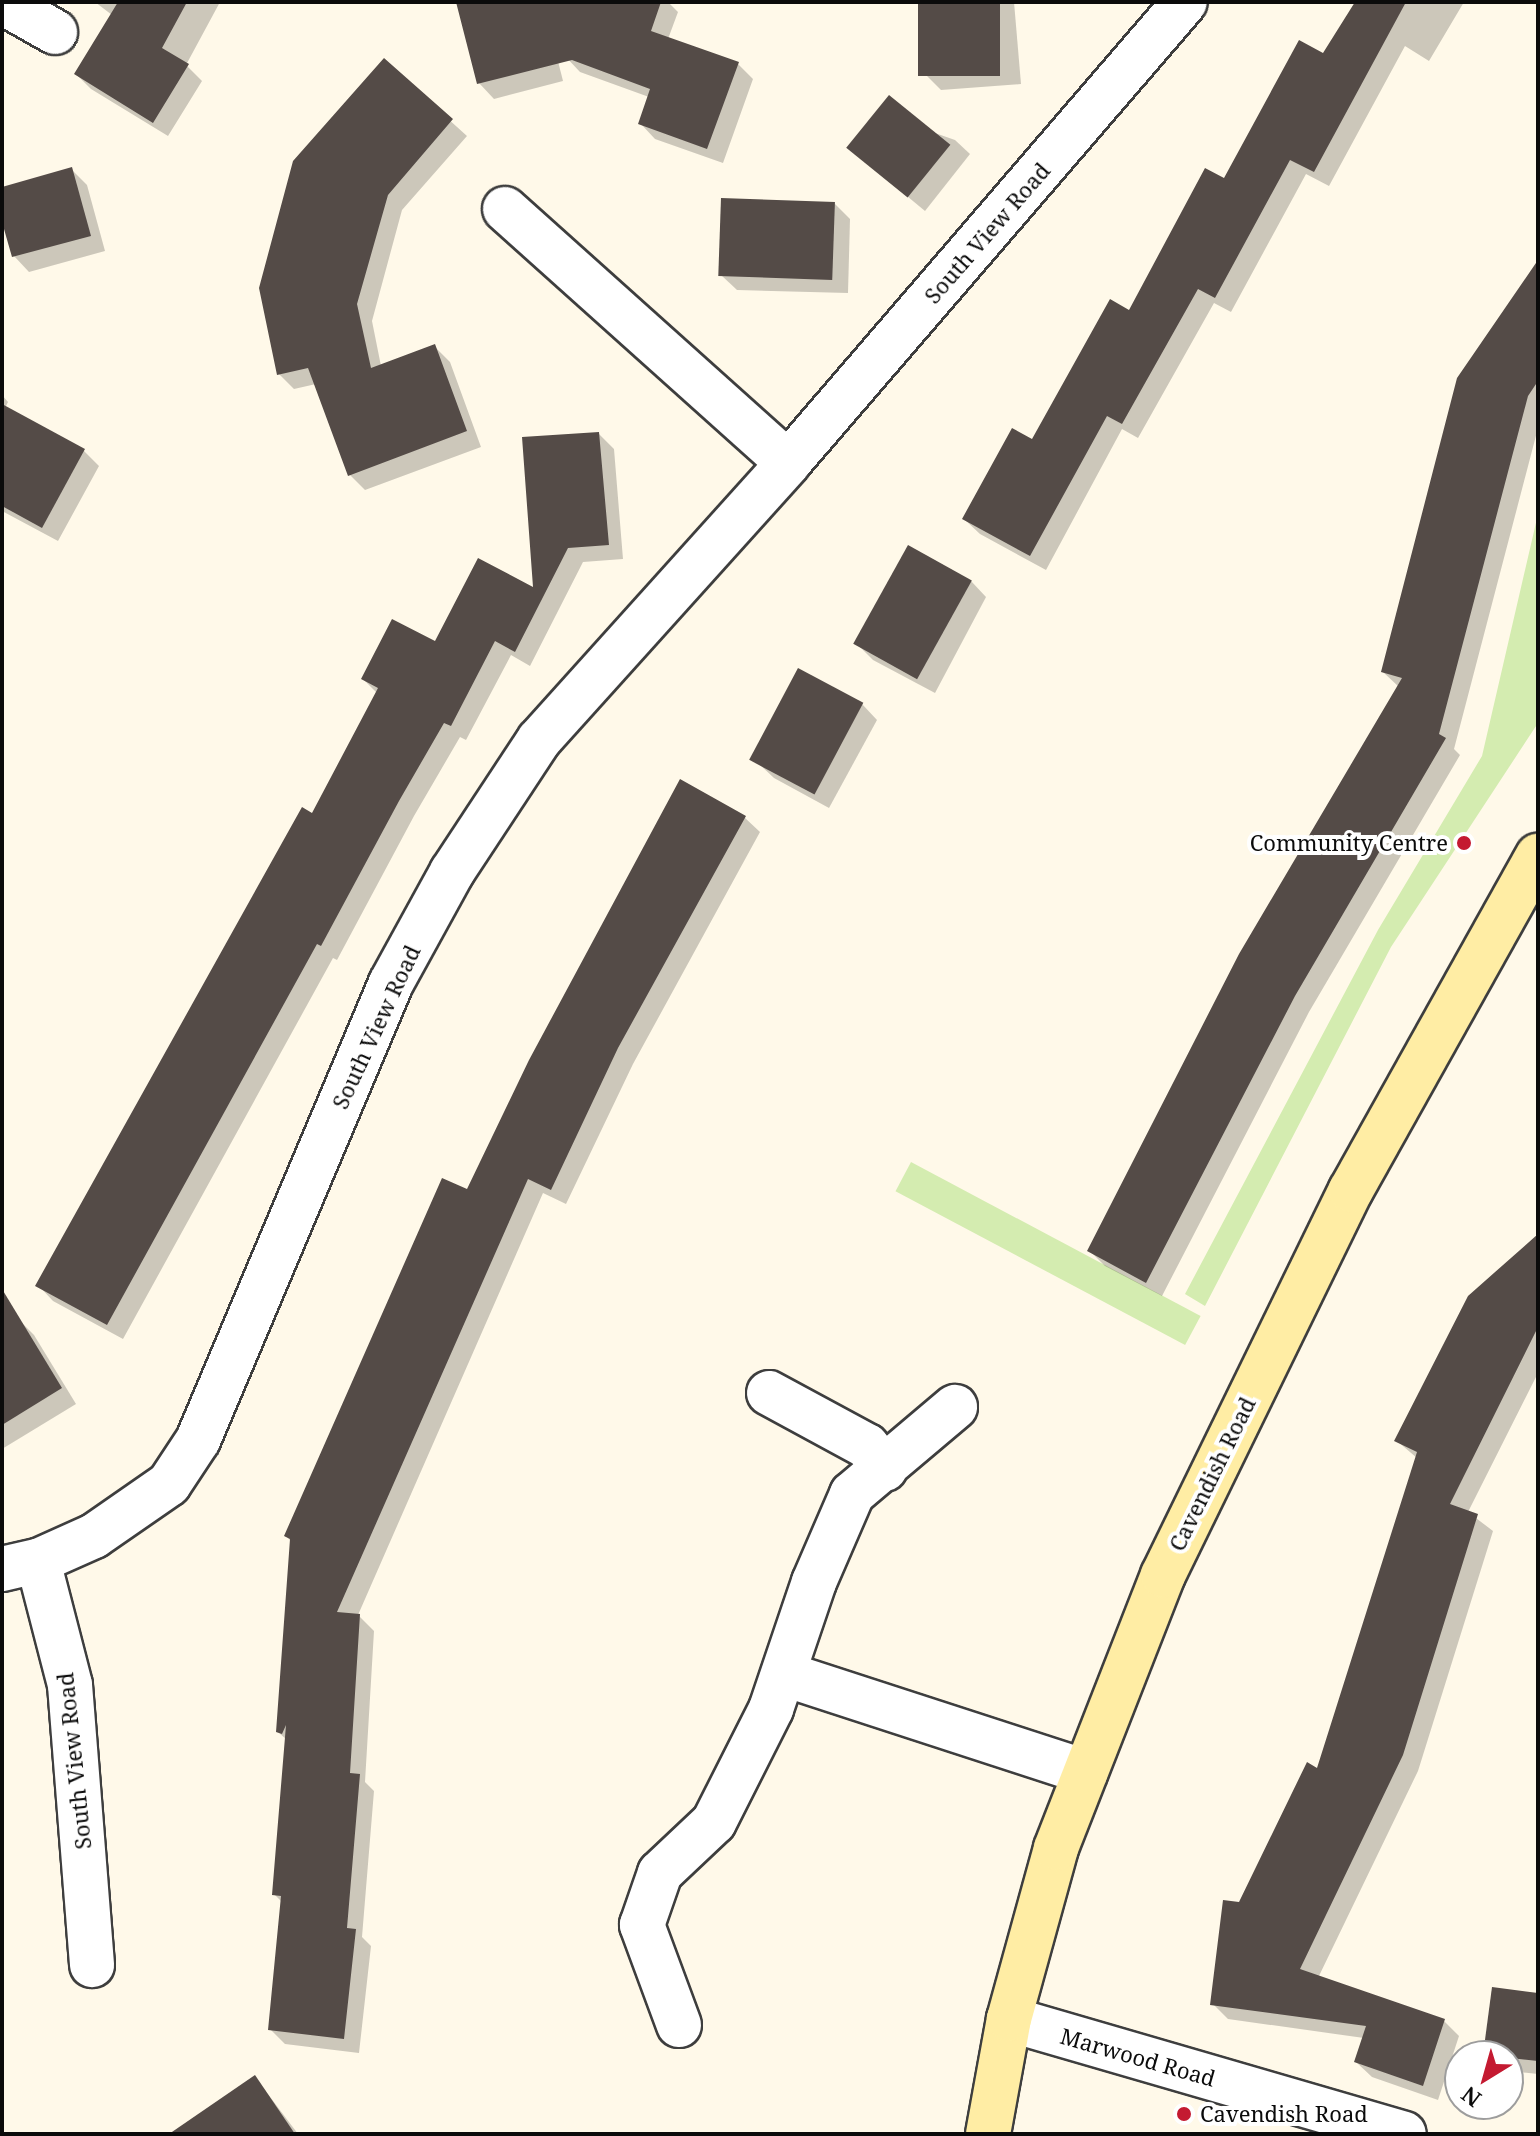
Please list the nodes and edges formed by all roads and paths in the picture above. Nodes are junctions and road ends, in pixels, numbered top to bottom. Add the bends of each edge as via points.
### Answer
1 (2, 2) edge
2 (1185, 2) edge
3 (55, 32) dead end
4 (505, 209) dead end
5 (788, 463) junction
6 (1538, 856) edge
7 (769, 1393) dead end
8 (955, 1407) dead end
9 (885, 1469) junction
10 (20, 1565) edge
11 (784, 1674) junction
12 (1085, 1772) junction
13 (92, 1965) dead end
14 (1009, 2019) junction
15 (679, 2025) dead end
16 (988, 2134) edge
17 (1404, 2134) edge

1 - 3 street
2 - 5 street, South View Road
4 - 5 street
5 - 10 street, South View Road via 539,740 452,872 391,983 198,1440 169,1484 94,1536
6 - 12 street, Cavendish Road via 1351,1190 1163,1575
7 - 9 street via 867,1446
8 - 9 street
9 - 11 street via 852,1494 814,1582
10 - 13 street, South View Road via 70,1685
11 - 12 street
11 - 15 street via 714,1822 660,1873 642,1925
12 - 14 street, Cavendish Road via 1056,1848
14 - 16 street, Cavendish Road
14 - 17 street, Marwood Road

